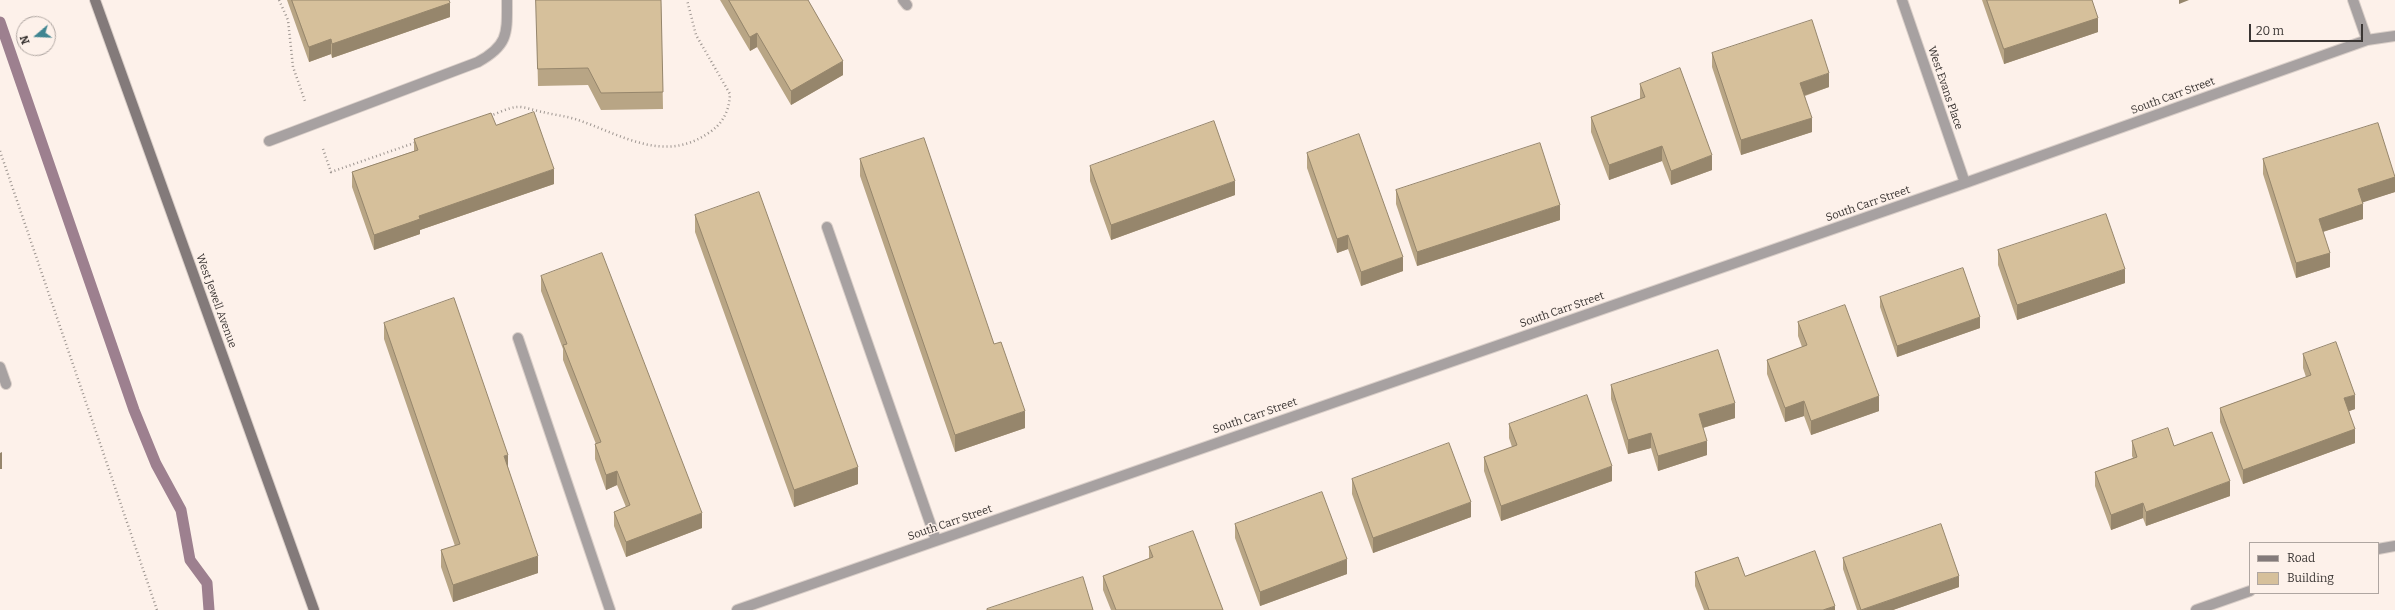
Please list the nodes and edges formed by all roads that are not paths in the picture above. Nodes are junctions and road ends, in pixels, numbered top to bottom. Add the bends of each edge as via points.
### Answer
1 (95, 0) edge
2 (508, 0) edge
3 (1902, 0) edge
4 (2354, 0) edge
5 (2395, 36) edge
6 (2367, 40) junction
7 (269, 140) dead end
8 (1965, 183) junction
9 (827, 227) dead end
10 (518, 338) dead end
11 (0, 366) edge
12 (6, 384) dead end
13 (936, 540) junction
14 (2395, 546) edge
15 (2379, 549) edge
16 (2249, 591) edge
17 (314, 610) edge
18 (610, 610) edge
19 (737, 610) edge
20 (2196, 610) edge

1 - 17 main road, West Jewell Avenue
2 - 7 street via 504,39 495,52 478,62
3 - 8 street, West Evans Place
4 - 6 street
5 - 6 street, South Carr Street
6 - 8 street, South Carr Street
8 - 13 street, South Carr Street
9 - 13 street
10 - 18 street
11 - 12 street
13 - 19 street, South Carr Street
14 - 15 street
16 - 20 street

